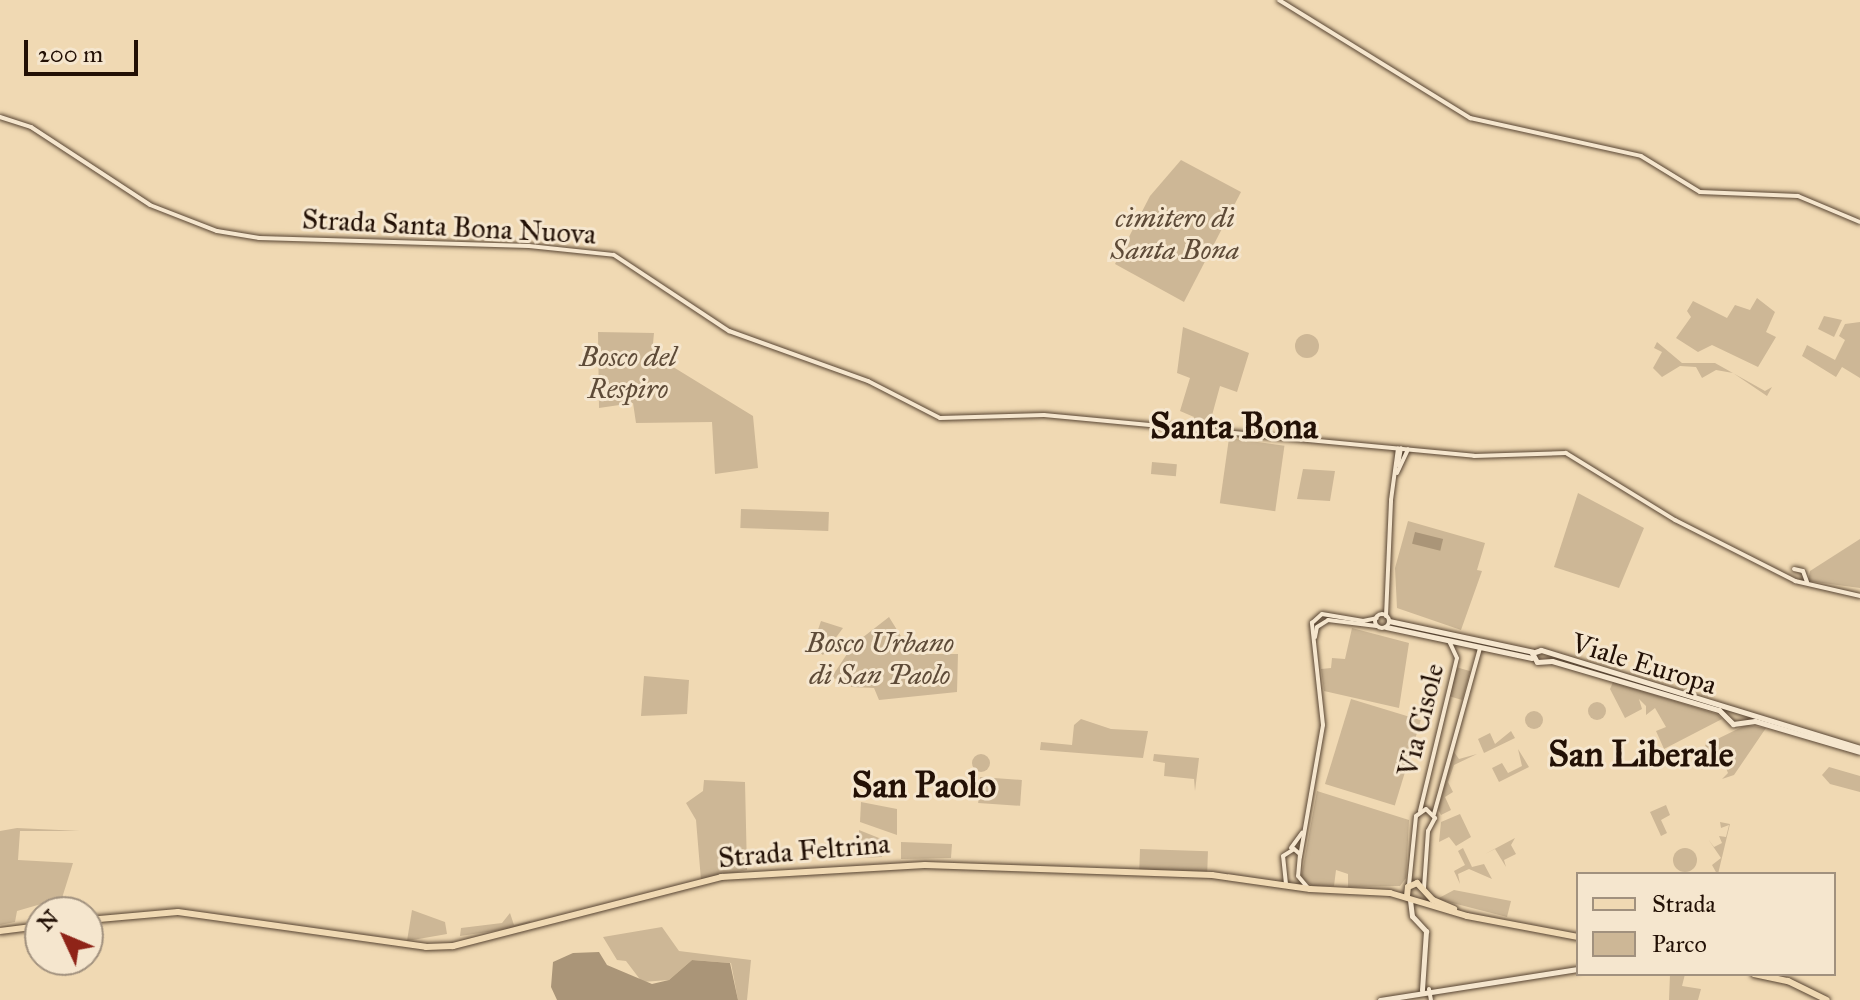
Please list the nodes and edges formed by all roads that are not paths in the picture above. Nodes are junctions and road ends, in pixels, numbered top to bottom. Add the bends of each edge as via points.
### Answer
1 (1279, 0) edge
2 (0, 117) edge
3 (1860, 222) edge
4 (1386, 447) junction
5 (1400, 448) junction
6 (1408, 449) junction
7 (1396, 459) junction
8 (1397, 471) junction
9 (1392, 486) junction
10 (1794, 569) junction
11 (1775, 570) junction
12 (1791, 577) junction
13 (1804, 577) junction
14 (1799, 582) junction
15 (1813, 585) junction
16 (1860, 596) edge
17 (1384, 619) junction
18 (1377, 626) junction
19 (1315, 639) junction
20 (1448, 640) junction
21 (1484, 646) junction
22 (1544, 652) junction
23 (1533, 655) junction
24 (1544, 660) junction
25 (1733, 714) junction
26 (1739, 721) junction
27 (1860, 750) edge
28 (1420, 811) junction
29 (1434, 814) junction
30 (1416, 823) junction
31 (1304, 828) junction
32 (1429, 828) junction
33 (1291, 848) junction
34 (1299, 859) junction
35 (1285, 863) junction
36 (1286, 875) junction
37 (1274, 884) junction
38 (1287, 886) junction
39 (1310, 889) junction
40 (1414, 896) junction
41 (104, 919) edge
42 (24, 928) edge
43 (0, 931) edge
44 (1576, 937) edge
45 (1576, 969) edge
46 (1764, 976) edge
47 (1426, 989) junction
48 (1380, 1000) edge
49 (1431, 1000) edge
50 (1827, 1000) edge

1 - 3 street via 1470,118 1641,156 1700,192 1798,196
2 - 4 street, Strada Santa Bona Nuova via 35,129 142,201 217,231 271,239 529,246 614,255 735,334 868,381 940,418 1044,415
4 - 5 street, Strada Santa Bona Nuova
4 - 7 street
5 - 6 street, Strada Santa Bona Nuova
5 - 7 street
5 - 8 street
6 - 8 street
6 - 11 street, Strada Santa Bona Nuova via 1504,457 1566,453 1675,520
7 - 9 street
8 - 9 street
9 - 17 street
10 - 11 street
10 - 12 street
10 - 13 street via 1801,569
11 - 12 street, Strada Santa Bona Nuova
12 - 14 street
13 - 14 street
13 - 15 street
14 - 15 street
15 - 16 street
17 - 18 street, Viale Europa
17 - 18 street
17 - 19 street, Viale Europa via 1322,614 1312,623
17 - 20 main road, Viale Europa
17 - 23 main road, Viale Europa
18 - 19 street, Viale Europa via 1331,619 1317,627
19 - 31 street via 1323,728
20 - 21 main road, Viale Europa
20 - 28 street, Via Cisole via 1458,655
21 - 23 main road, Viale Europa
21 - 29 street, Via Cisole via 1474,659
22 - 23 main road, Viale Europa
22 - 24 main road, Viale Europa
22 - 25 main road, Viale Europa
23 - 24 main road, Viale Europa
24 - 25 main road, Viale Europa
25 - 26 main road, Viale Europa
25 - 26 main road, Viale Europa via 1733,724
25 - 27 main road, Viale Europa
26 - 27 main road, Viale Europa
28 - 29 street, Via Cisole
28 - 30 street, Via Cisole
29 - 32 street, Via Cisole
30 - 32 street
30 - 40 street, Via Cisole
31 - 33 street
31 - 34 street
32 - 40 street, Via Cisole
33 - 34 street
33 - 35 street via 1284,853
34 - 35 street
34 - 39 street via 1298,876
35 - 36 street
36 - 37 street
36 - 38 street
37 - 38 main road, Strada Feltrina
37 - 41 main road, Strada Feltrina via 1212,875 925,865 760,871 453,946 426,947 178,912
38 - 39 main road, Strada Feltrina
39 - 40 main road, Strada Feltrina
40 - 44 main road via 1480,917
40 - 47 main road, Via Cisole via 1426,931
42 - 43 main road
45 - 47 main road
46 - 50 main road
47 - 48 main road
47 - 49 street

